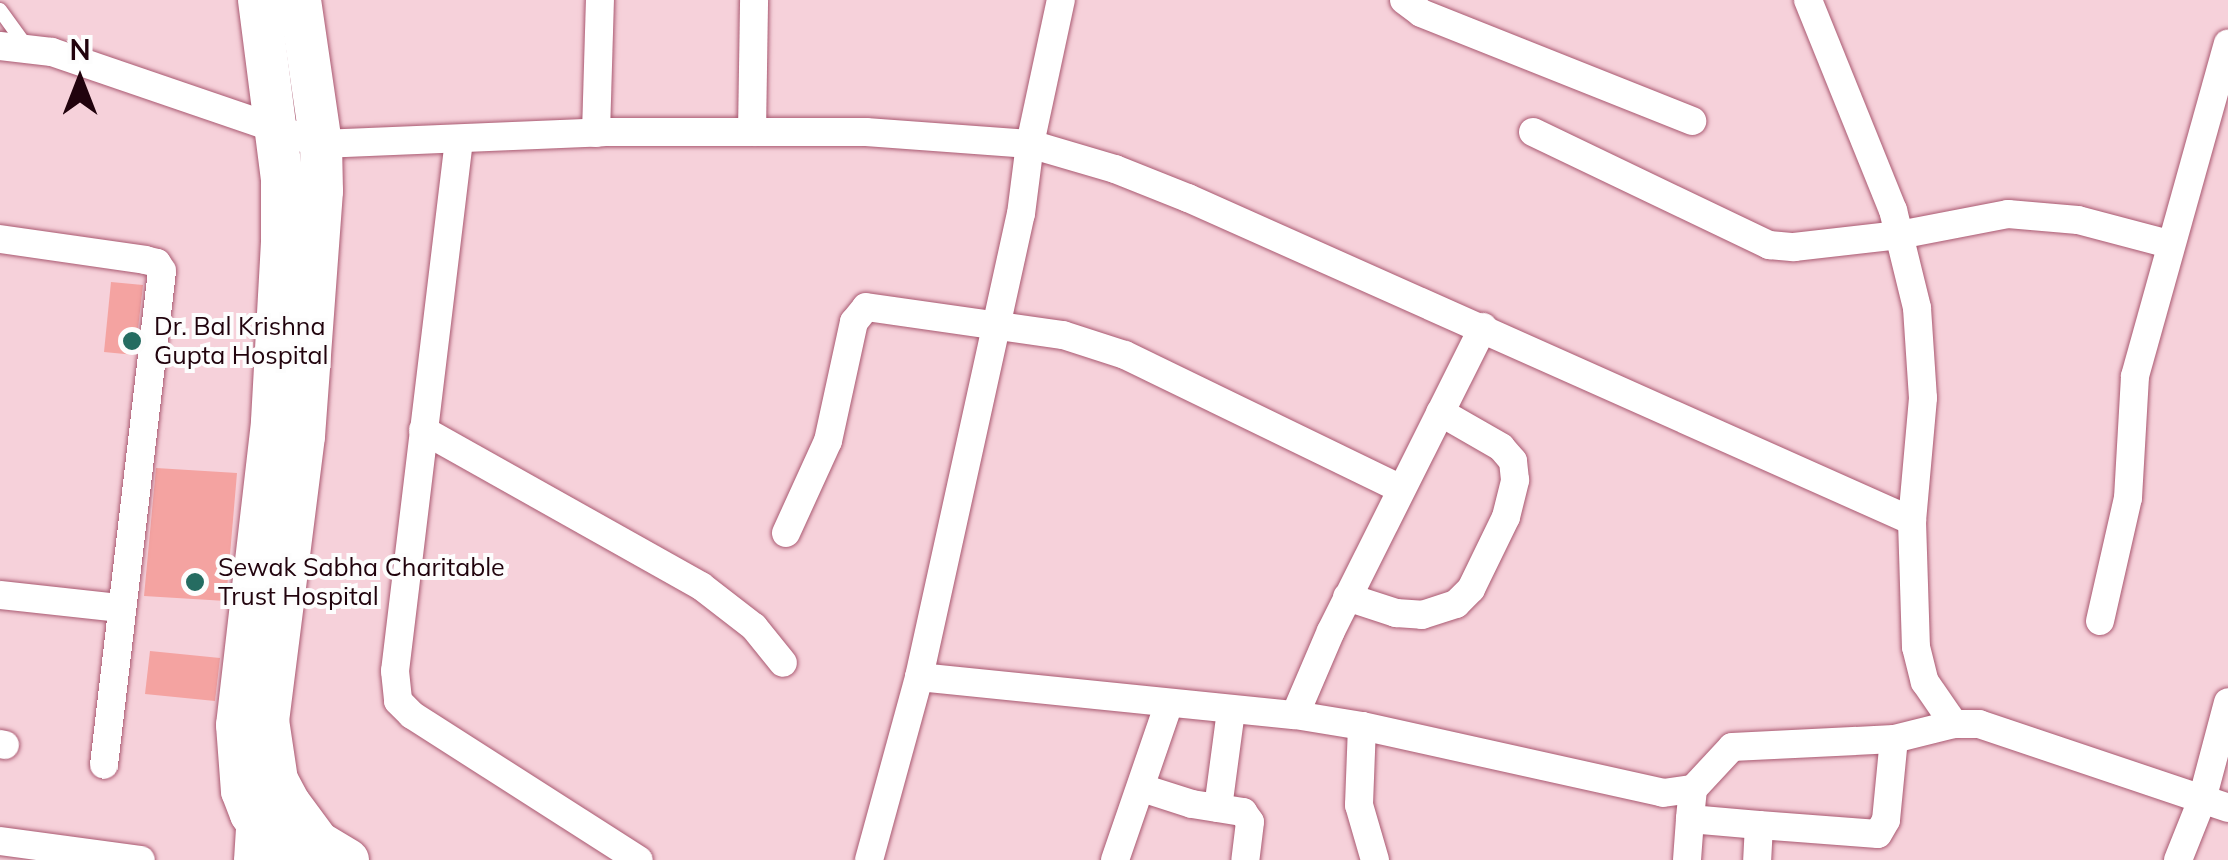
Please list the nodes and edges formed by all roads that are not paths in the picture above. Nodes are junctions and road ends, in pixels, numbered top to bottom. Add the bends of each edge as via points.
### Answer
1 (259, 0) edge
2 (300, 0) edge
3 (600, 0) edge
4 (754, 0) edge
5 (1061, 0) edge
6 (1404, 0) edge
7 (1808, 0) edge
8 (0, 10) edge
9 (2228, 44) edge
10 (13, 46) edge
11 (1692, 122) dead end
12 (273, 130) junction
13 (752, 132) junction
14 (1533, 132) dead end
15 (596, 133) junction
16 (459, 140) junction
17 (320, 144) junction
18 (1030, 144) junction
19 (1899, 235) junction
20 (0, 239) edge
21 (2169, 244) junction
22 (997, 324) junction
23 (1482, 327) junction
24 (1440, 412) junction
25 (423, 430) junction
26 (1402, 489) junction
27 (1912, 520) junction
28 (786, 534) dead end
29 (0, 594) edge
30 (1347, 598) junction
31 (120, 608) junction
32 (2100, 621) dead end
33 (782, 664) dead end
34 (918, 678) junction
35 (2228, 702) edge
36 (1168, 706) junction
37 (1231, 710) junction
38 (1295, 715) junction
39 (1954, 724) junction
40 (1362, 726) junction
41 (1894, 739) junction
42 (104, 765) dead end
43 (1142, 788) junction
44 (1692, 790) junction
45 (2215, 804) edge
46 (1218, 808) junction
47 (251, 814) junction
48 (1690, 819) junction
49 (1759, 825) junction
50 (0, 840) edge
51 (1369, 856) edge
52 (141, 860) edge
53 (248, 860) edge
54 (294, 860) edge
55 (348, 860) edge
56 (638, 860) edge
57 (869, 860) edge
58 (1115, 860) edge
59 (1245, 860) edge
60 (1687, 860) edge
61 (1758, 860) edge
62 (2178, 860) edge

1 - 12 main road
2 - 17 main road
3 - 15 street
4 - 13 street
5 - 18 street
6 - 11 street
7 - 19 street
8 - 10 lane
9 - 21 street
10 - 12 street
12 - 17 street
12 - 47 main road via 282,242 272,424 237,726 242,790
13 - 15 street
13 - 18 street
14 - 19 street via 1769,246
15 - 16 street
16 - 17 street
16 - 25 street
17 - 55 main road via 304,436 268,720 277,780 290,804 318,842
18 - 22 street
18 - 23 street via 1188,198
19 - 21 street via 2038,214
19 - 27 street via 1916,308 1924,398
20 - 31 street via 145,260 162,271
21 - 32 street via 2135,376 2128,498
22 - 26 street via 1126,355
22 - 28 street via 881,307 858,314 835,420
22 - 34 street
23 - 24 street
23 - 27 street
24 - 26 street
24 - 30 street via 1513,461 1506,518 1471,589 1456,604 1422,614 1396,614
25 - 33 street via 702,586 754,627
25 - 56 street via 394,671 398,701
26 - 30 street
27 - 39 street via 1920,670
29 - 31 street
30 - 38 street
31 - 42 street
34 - 36 street
34 - 57 street
35 - 45 street
36 - 37 street
36 - 43 street
37 - 38 street
37 - 46 street
38 - 40 street
39 - 41 street
39 - 45 street via 2003,729
40 - 44 street via 1663,793
40 - 51 street via 1359,805
41 - 44 street via 1732,747
41 - 49 street via 1886,820 1878,834
43 - 46 street
43 - 58 street
44 - 48 street
45 - 62 street
46 - 59 street via 1248,816
47 - 53 street
47 - 54 main road
48 - 49 street
48 - 60 street
49 - 61 street
50 - 52 street

